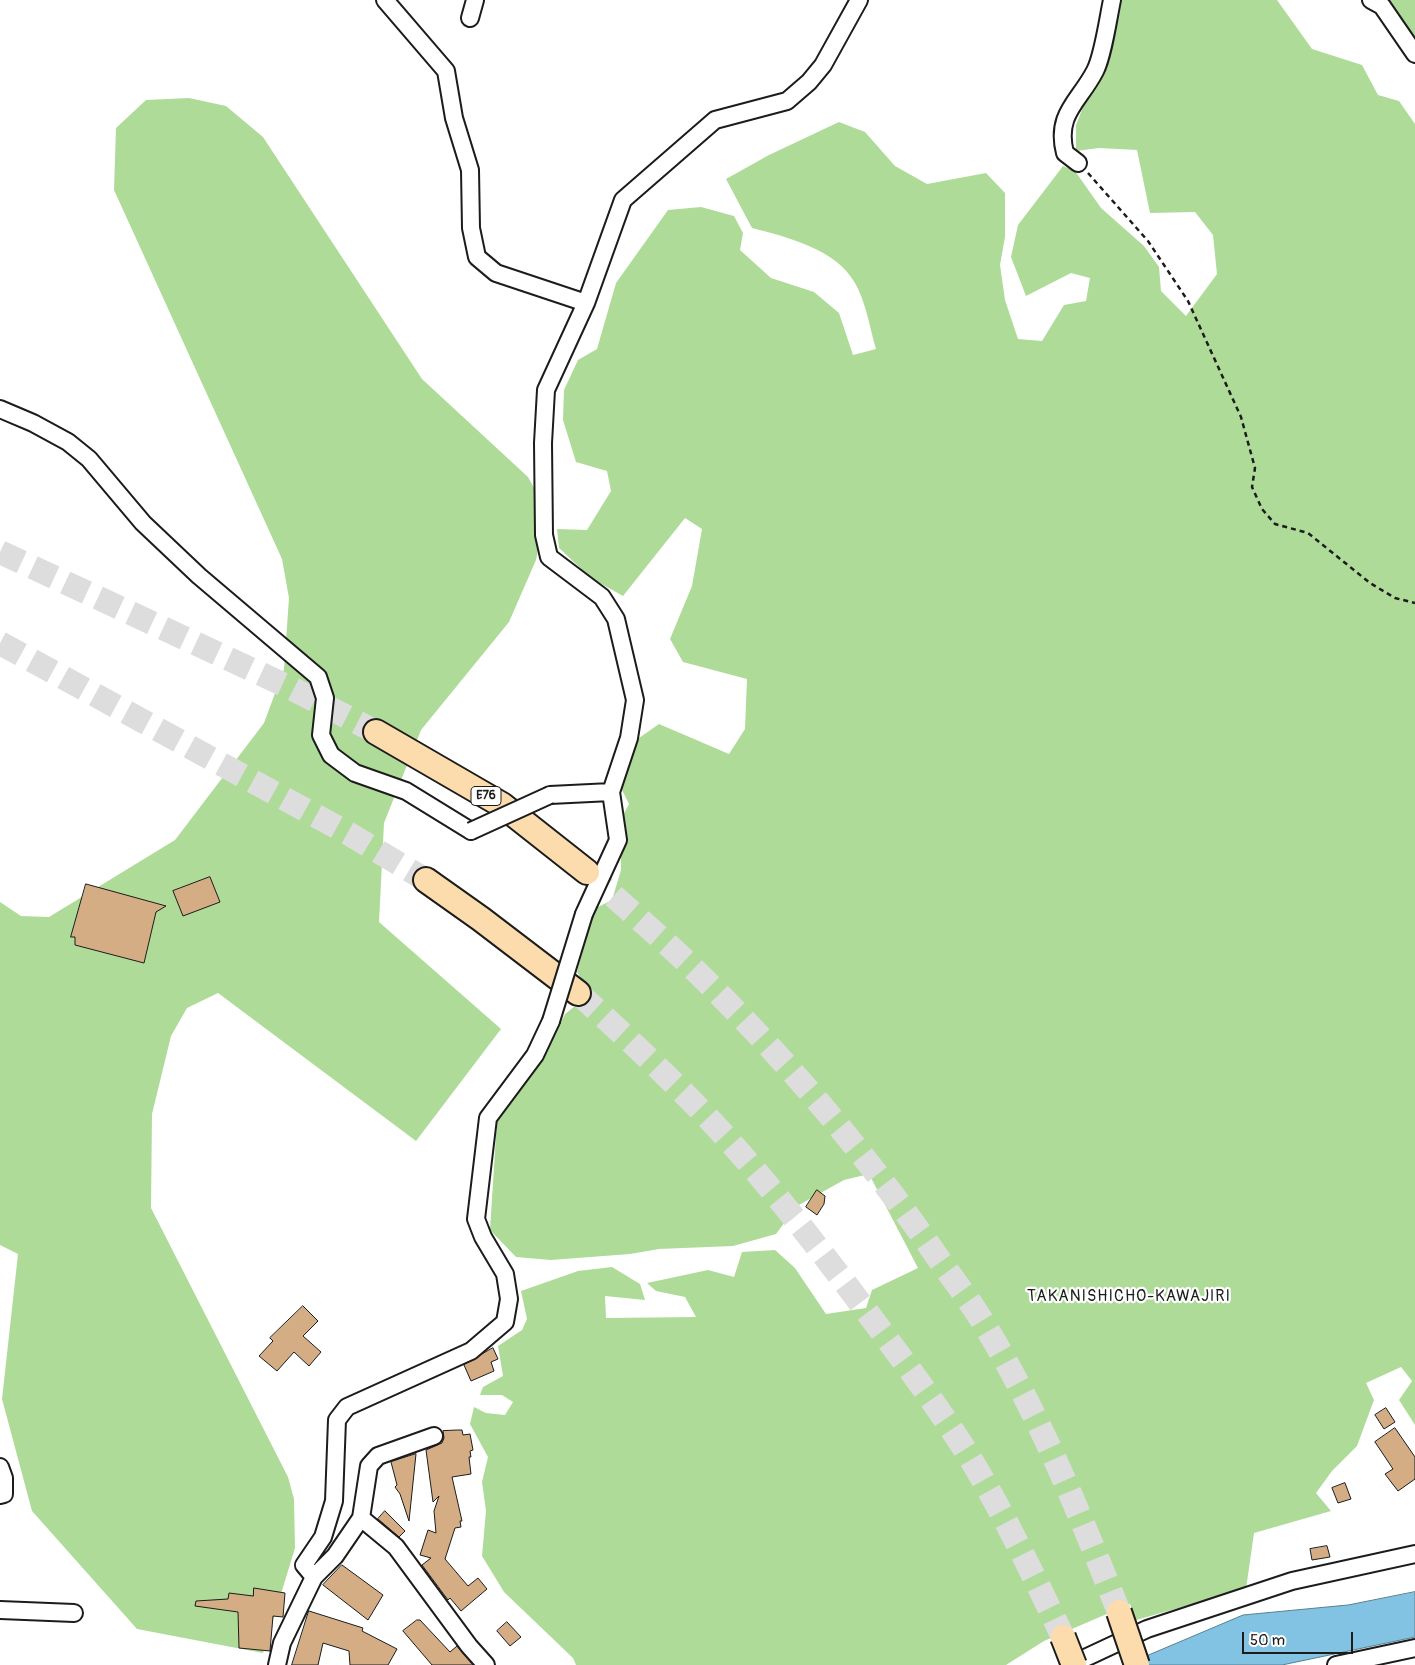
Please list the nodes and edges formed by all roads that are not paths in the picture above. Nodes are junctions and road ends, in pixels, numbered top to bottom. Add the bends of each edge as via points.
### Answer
1 (385, 0) edge
2 (474, 0) edge
3 (859, 0) edge
4 (1112, 0) edge
5 (1372, 0) edge
6 (470, 18) dead end
7 (1415, 54) edge
8 (1078, 163) road end
9 (586, 303) junction
10 (0, 409) edge
11 (376, 732) tunnel mouth
12 (610, 792) junction
13 (587, 872) tunnel mouth
14 (426, 880) tunnel mouth
15 (578, 994) tunnel mouth
16 (434, 1436) dead end
17 (0, 1467) edge
18 (0, 1494) edge
19 (361, 1518) junction
20 (1415, 1554) edge
21 (314, 1577) junction
22 (0, 1610) edge
23 (1119, 1612) tunnel mouth
24 (74, 1613) dead end
25 (1064, 1637) tunnel mouth
26 (1415, 1648) edge
27 (277, 1665) edge
28 (486, 1665) edge
29 (1070, 1665) edge
30 (1074, 1665) edge
31 (1137, 1665) edge
32 (1336, 1665) edge

1 - 9 street via 446,71 454,118 470,170 471,228 477,257 496,273
2 - 6 street
3 - 9 street via 823,65 787,101 714,120 623,200
4 - 8 street via 1096,70 1067,112 1060,136 1065,153
5 - 7 street via 1382,6
9 - 12 street via 546,390 544,535 549,557 602,598 616,619 635,700 628,738
10 - 12 street, bridge via 68,442 90,459 143,523 192,570 318,677 325,698 321,735 331,756 355,773 406,791 471,831 550,795
11 - 13 highway, E76 via 502,806
12 - 21 street, bridge via 618,840 584,914 551,1022 536,1056 488,1118 476,1219 505,1274 509,1299 506,1322 471,1351 347,1407 337,1420 334,1501 323,1536 304,1565
14 - 15 highway via 481,918
16 - 19 street via 378,1456 369,1466
17 - 18 street via 4,1494
19 - 21 street via 335,1556
19 - 28 street via 396,1547
20 - 29 street via 1292,1581 1147,1629
21 - 27 street via 282,1643
22 - 24 street
23 - 31 highway, bridge
25 - 30 highway, bridge
26 - 32 street

